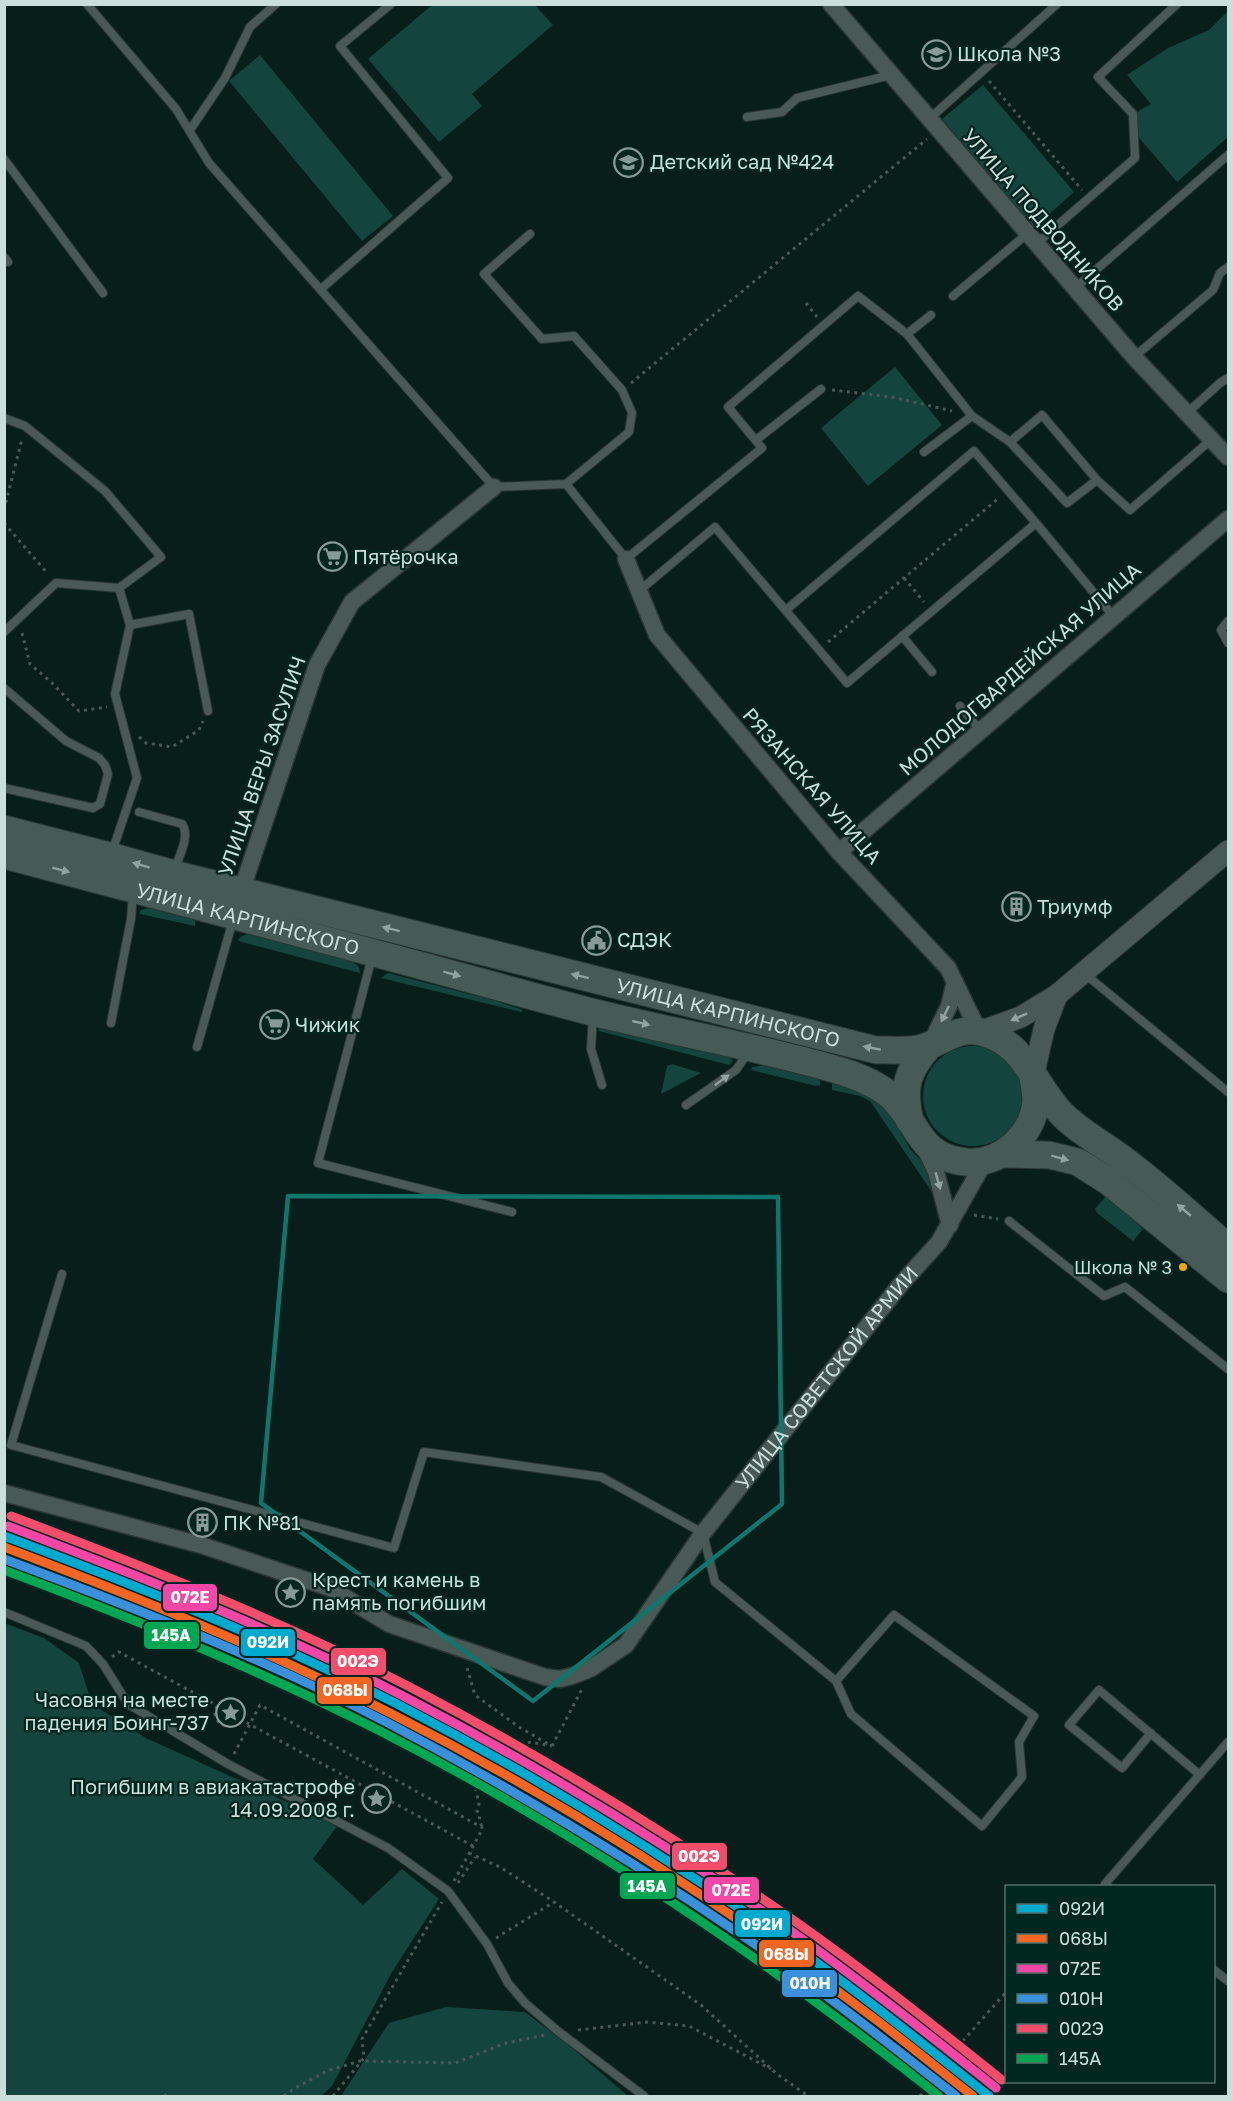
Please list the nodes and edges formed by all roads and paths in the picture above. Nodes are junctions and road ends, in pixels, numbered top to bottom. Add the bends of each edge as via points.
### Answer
1 (87, 4) edge
2 (276, 4) edge
3 (831, 4) edge
4 (1057, 4) edge
5 (1177, 4) edge
6 (389, 5) edge
7 (981, 72) junction
8 (891, 75) junction
9 (747, 117) dead end
10 (933, 125) junction
11 (190, 130) junction
12 (1228, 155) edge
13 (4, 159) edge
14 (1089, 198) junction
15 (530, 234) dead end
16 (1031, 239) junction
17 (1228, 267) edge
18 (321, 289) junction
19 (1074, 289) junction
20 (103, 293) dead end
21 (953, 296) dead end
22 (931, 315) dead end
23 (907, 334) junction
24 (1134, 357) junction
25 (1228, 378) edge
26 (821, 389) joint
27 (622, 390) junction
28 (1188, 412) junction
29 (972, 416) junction
30 (4, 418) edge
31 (25, 426) junction
32 (1212, 439) junction
33 (756, 440) junction
34 (1010, 442) junction
35 (924, 452) dead end
36 (1228, 457) edge
37 (1097, 480) junction
38 (566, 484) junction
39 (494, 487) junction
40 (1008, 490) junction
41 (4, 510) edge
42 (1228, 519) edge
43 (4, 523) edge
44 (1035, 523) junction
45 (626, 559) junction
46 (904, 578) junction
47 (56, 583) junction
48 (119, 588) junction
49 (639, 591) junction
50 (786, 610) junction
51 (932, 611) junction
52 (1114, 617) junction
53 (1228, 621) edge
54 (130, 625) junction
55 (4, 632) edge
56 (902, 636) junction
57 (1228, 643) edge
58 (819, 650) junction
59 (932, 672) dead end
60 (4, 688) edge
61 (960, 706) dead end
62 (208, 711) dead end
63 (981, 731) junction
64 (4, 788) edge
65 (139, 812) dead end
66 (4, 829) edge
67 (1228, 850) edge
68 (839, 852) junction
69 (4, 855) edge
70 (110, 856) junction
71 (174, 874) junction
72 (133, 889) junction
73 (242, 890) junction
74 (234, 916) junction
75 (373, 953) junction
76 (492, 954) junction
77 (1084, 973) junction
78 (955, 981) junction
79 (491, 985) junction
80 (1057, 995) junction
81 (593, 1012) junction
82 (111, 1023) dead end
83 (979, 1032) junction
84 (929, 1046) junction
85 (197, 1047) dead end
86 (751, 1048) junction
87 (1033, 1077) junction
88 (602, 1085) dead end
89 (1228, 1092) edge
90 (686, 1105) dead end
91 (915, 1130) junction
92 (994, 1157) junction
93 (512, 1212) dead end
94 (974, 1215) dead end
95 (1009, 1221) joint
96 (950, 1224) junction
97 (1228, 1248) edge
98 (62, 1275) dead end
99 (1228, 1279) edge
100 (1228, 1369) edge
101 (4, 1493) edge
102 (703, 1533) junction
103 (4, 1612) edge
104 (461, 1648) junction
105 (118, 1652) dead end
106 (590, 1669) junction
107 (836, 1681) junction
108 (218, 1706) junction
109 (240, 1719) junction
110 (251, 1724) junction
111 (1151, 1733) junction
112 (1228, 1742) edge
113 (552, 1746) junction
114 (228, 1764) junction
115 (1200, 1775) junction
116 (483, 1828) junction
117 (472, 1846) junction
118 (469, 1853) junction
119 (475, 1857) junction
120 (1106, 1885) edge
121 (448, 1891) junction
122 (554, 1902) junction
123 (487, 1944) junction
124 (1215, 1971) edge
125 (1228, 1981) edge
126 (1005, 1993) edge
127 (956, 2048) dead end
128 (360, 2061) junction
129 (930, 2082) dead end
130 (284, 2097) edge
131 (333, 2097) edge
132 (644, 2097) edge
133 (808, 2097) edge
134 (920, 2097) edge
135 (938, 2097) edge
136 (945, 2097) edge

1 - 11 lane
2 - 11 lane via 250,27 225,78
3 - 8 street, УЛИЦА ПОДВОДНИКОВ
4 - 7 lane
5 - 14 lane via 1098,77 1133,114 1135,158
6 - 18 lane via 340,46 448,178
7 - 10 lane
7 - 14 path
8 - 9 lane via 797,98 782,112
8 - 10 street, УЛИЦА ПОДВОДНИКОВ
10 - 16 street, УЛИЦА ПОДВОДНИКОВ
10 - 27 path
11 - 18 lane via 209,163
12 - 19 lane
13 - 20 lane
14 - 16 lane
15 - 27 lane via 484,274 542,339 574,336
16 - 19 street, УЛИЦА ПОДВОДНИКОВ
16 - 21 lane
17 - 24 lane via 1220,273 1213,290
18 - 39 lane
19 - 24 street, УЛИЦА ПОДВОДНИКОВ
22 - 23 lane
23 - 29 lane
23 - 33 lane via 858,296 728,407
24 - 28 street, УЛИЦА ПОДВОДНИКОВ
25 - 28 lane
26 - 29 path via 892,397
26 - 33 lane
27 - 38 lane via 632,414 629,432
28 - 32 street, УЛИЦА ПОДВОДНИКОВ
29 - 34 lane
29 - 35 lane
30 - 31 lane
31 - 41 path
31 - 48 lane via 105,491 161,556
32 - 36 street, УЛИЦА ПОДВОДНИКОВ
32 - 37 lane via 1130,510
33 - 45 lane via 762,448
34 - 37 lane via 1067,503
34 - 37 lane via 1042,415
38 - 39 lane
38 - 45 lane
39 - 73 street, УЛИЦА ВЕРЫ ЗАСУЛИЧ via 352,602 317,665
40 - 44 lane
40 - 46 path
40 - 50 lane via 974,451
42 - 52 street, МОЛОДОГВАРДЕЙСКАЯ УЛИЦА
43 - 47 path
44 - 51 lane
44 - 52 lane
45 - 49 street, РЯЗАНСКАЯ УЛИЦА
46 - 51 path
46 - 58 path
47 - 48 lane
47 - 55 lane
48 - 54 lane
49 - 50 lane via 715,527
49 - 68 street, РЯЗАНСКАЯ УЛИЦА via 657,635
50 - 58 lane
51 - 56 lane
52 - 63 street, МОЛОДОГВАРДЕЙСКАЯ УЛИЦА
53 - 57 lane via 1221,630
54 - 62 lane via 189,614
54 - 70 lane via 115,694 137,778
56 - 58 lane via 846,683
56 - 59 lane
60 - 64 lane via 66,741 99,758 108,774 99,804 93,808
61 - 63 lane
63 - 68 street, МОЛОДОГВАРДЕЙСКАЯ УЛИЦА
65 - 71 lane via 185,828
66 - 70 main road, УЛИЦА КАРПИНСКОГО
67 - 77 street
68 - 78 street, РЯЗАНСКАЯ УЛИЦА via 948,968
69 -> 72 main road, УЛИЦА КАРПИНСКОГО
71 -> 70 main road, УЛИЦА КАРПИНСКОГО
71 - 73 main road, УЛИЦА КАРПИНСКОГО
72 - 74 main road, УЛИЦА КАРПИНСКОГО
72 - 82 lane
73 - 74 street, УЛИЦА ВЕРЫ ЗАСУЛИЧ
76 -> 73 main road, УЛИЦА КАРПИНСКОГО
74 - 75 main road, УЛИЦА КАРПИНСКОГО
74 - 85 lane
75 -> 79 main road, УЛИЦА КАРПИНСКОГО
75 - 93 lane via 318,1163
76 - 79 main road via 503,972
84 -> 76 main road, УЛИЦА КАРПИНСКОГО via 876,1050
77 - 80 street
77 - 89 lane
78 - 83 street, РЯЗАНСКАЯ УЛИЦА
78 -> 84 street via 949,1006
79 - 81 main road, УЛИЦА КАРПИНСКОГО
80 -> 83 street via 1021,1017
80 - 87 street
81 -> 86 main road, УЛИЦА КАРПИНСКОГО
81 - 88 lane via 591,1049
83 - 84 main road, УЛИЦА КАРПИНСКОГО via 944,1036
83 - 87 main road, УЛИЦА КАРПИНСКОГО via 997,1036 1013,1046
84 - 91 main road, УЛИЦА КАРПИНСКОГО via 915,1061 907,1080 905,1101
90 -> 86 lane via 736,1070
86 - 91 main road, УЛИЦА КАРПИНСКОГО via 867,1079 892,1098
87 - 92 main road, УЛИЦА КАРПИНСКОГО via 1036,1099 1031,1121 1020,1140
97 -> 87 main road, УЛИЦА КАРПИНСКОГО via 1124,1160 1070,1123
91 - 92 main road, УЛИЦА КАРПИНСКОГО via 934,1151 950,1159 968,1162
91 -> 96 street via 936,1172
92 - 96 street, УЛИЦА СОВЕТСКОЙ АРМИИ
92 -> 99 main road, УЛИЦА КАРПИНСКОГО via 1049,1155 1077,1162 1108,1181
94 - 95 path
95 - 100 lane via 1104,1296 1125,1287
96 - 102 street, УЛИЦА СОВЕТСКОЙ АРМИИ
98 - 102 lane via 11,1445 394,1548 424,1452 601,1478
101 - 104 street, УЛИЦА СОВЕТСКОЙ АРМИИ via 201,1545 330,1588 389,1624
102 - 106 street, УЛИЦА СОВЕТСКОЙ АРМИИ via 626,1645
102 - 107 lane via 715,1582
103 - 114 lane via 86,1646 103,1664 128,1704
104 - 106 street, УЛИЦА СОВЕТСКОЙ АРМИИ via 545,1677 560,1678
104 - 113 path via 475,1695
105 - 108 path
106 - 113 path
107 - 107 lane via 851,1714 982,1826 1022,1777 1019,1742 1034,1716 894,1615
108 - 109 path via 233,1701 239,1706
108 - 109 path via 216,1713 222,1724 230,1725
109 - 110 path
110 - 114 path
110 - 116 path via 260,1705
110 - 117 path
111 - 111 lane via 1122,1768 1069,1725 1099,1690
111 - 115 lane
112 - 115 lane
113 - 116 path via 510,1742 473,1778
114 - 121 lane via 388,1848
115 - 120 lane
116 - 117 path
117 - 118 path
118 - 119 path
118 - 121 path
119 - 121 path via 453,1890
119 - 122 path
121 - 123 lane
121 - 128 path via 362,2038 364,2058
122 - 123 path
122 - 133 path via 700,2005
123 - 132 lane via 508,1983 525,2003
124 - 125 lane
126 - 127 path via 961,2043 977,2057 973,2062
128 - 130 path via 327,2071
128 - 131 path
129 - 136 path
134 - 135 path via 927,2087

